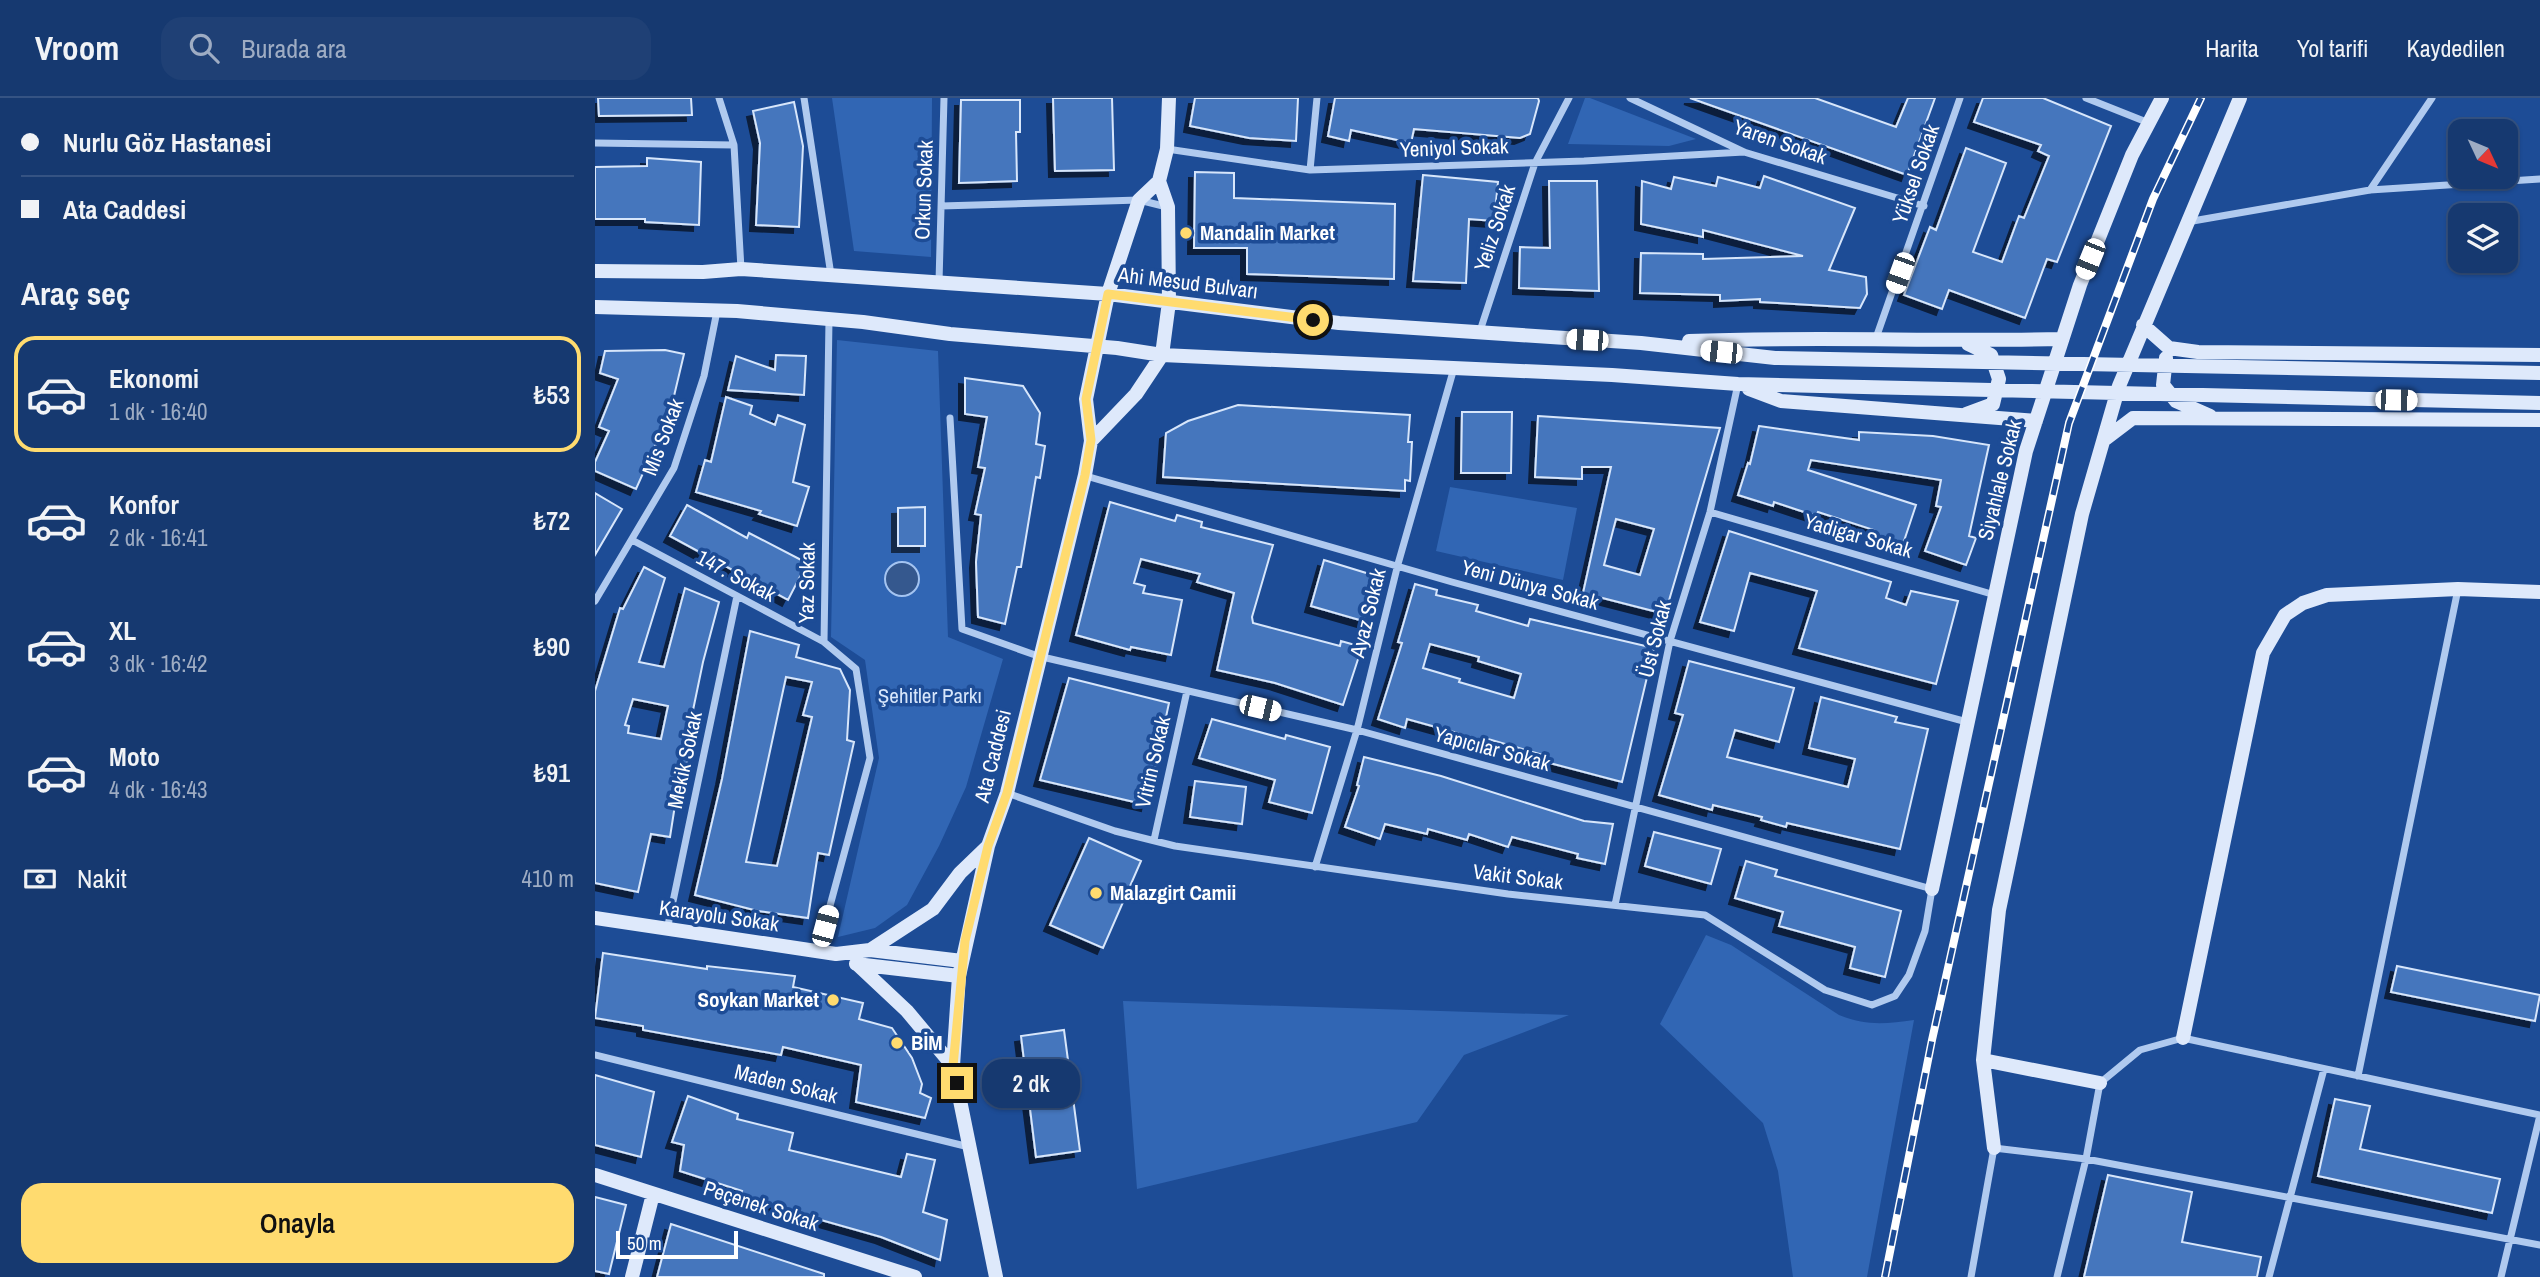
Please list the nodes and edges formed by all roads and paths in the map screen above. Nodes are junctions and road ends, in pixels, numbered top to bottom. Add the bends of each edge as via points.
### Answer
1 (719, 98) edge
2 (804, 98) edge
3 (944, 98) edge
4 (1169, 98) edge
5 (1317, 98) edge
6 (1569, 98) edge
7 (1630, 98) edge
8 (1960, 98) edge
9 (2086, 98) edge
10 (2162, 98) edge
11 (2240, 98) edge
12 (2431, 98) edge
13 (2149, 123) junction
14 (595, 143) edge
15 (734, 145) junction
16 (1167, 149) junction
17 (1744, 152) junction
18 (1535, 163) junction
19 (1310, 170) junction
20 (2540, 180) edge
21 (1159, 181) junction
22 (2370, 190) junction
23 (1139, 200) junction
24 (941, 206) junction
25 (1924, 206) junction
26 (1168, 207) junction
27 (2186, 222) junction
28 (741, 270) junction
29 (595, 271) edge
30 (832, 276) junction
31 (939, 283) junction
32 (1108, 294) junction
33 (1169, 302) junction
34 (595, 307) edge
35 (717, 311) junction
36 (829, 319) junction
37 (2143, 325) junction
38 (1479, 334) junction
39 (1875, 339) junction
40 (2062, 339) junction
41 (1963, 342) junction
42 (1641, 343) junction
43 (1097, 346) junction
44 (2197, 352) junction
45 (1162, 355) junction
46 (2540, 355) edge
47 (1454, 368) junction
48 (2540, 373) edge
49 (1738, 384) junction
50 (2535, 403) edge
51 (1961, 416) junction
52 (950, 418) dead end
53 (2217, 419) junction
54 (2540, 420) edge
55 (2036, 421) junction
56 (1091, 440) junction
57 (2104, 440) junction
58 (1085, 475) junction
59 (1710, 512) junction
60 (632, 540) junction
61 (1398, 564) junction
62 (2458, 589) junction
63 (2540, 592) edge
64 (1995, 595) junction
65 (737, 596) junction
66 (596, 598) edge
67 (1669, 641) junction
68 (824, 642) junction
69 (1038, 656) junction
70 (1187, 691) junction
71 (1968, 722) junction
72 (1357, 730) junction
73 (1007, 793) junction
74 (1637, 806) junction
75 (1154, 840) junction
76 (988, 846) junction
77 (1314, 867) junction
78 (1932, 889) junction
79 (1615, 905) junction
80 (595, 918) edge
81 (667, 930) junction
82 (818, 950) junction
83 (870, 950) junction
84 (837, 954) junction
85 (962, 961) junction
86 (857, 965) junction
87 (959, 976) junction
88 (2183, 1038) junction
89 (595, 1055) edge
90 (1983, 1060) junction
91 (953, 1066) junction
92 (2324, 1069) junction
93 (2358, 1076) junction
94 (2100, 1083) junction
95 (2540, 1115) edge
96 (969, 1147) junction
97 (1994, 1148) junction
98 (2086, 1159) junction
99 (595, 1175) edge
100 (653, 1194) junction
101 (2289, 1199) junction
102 (2509, 1237) junction
103 (2540, 1245) edge
104 (632, 1277) edge
105 (915, 1277) edge
106 (996, 1277) edge
107 (1971, 1277) edge
108 (2057, 1277) edge
109 (2269, 1277) edge
110 (2501, 1277) edge

1 - 15 street
2 - 30 street
3 - 24 street, Orkun Sokak
4 - 16 main road
5 - 19 street
6 - 18 street, Yeliz Sokak
7 - 17 street, Yaren Sokak
8 - 25 street, Yüksel Sokak
9 - 13 street
10 - 13 main road, Siyahlale Sokak
11 - 27 main road
12 - 22 street
13 - 40 main road, Siyahlale Sokak via 2132,155
14 - 15 street
15 - 28 street
16 - 19 street, Yeniyol Sokak
16 - 21 main road
17 - 18 street, Yeniyol Sokak
17 - 25 street, Yaren Sokak
18 - 19 street, Yeniyol Sokak
18 - 38 street, Yeliz Sokak
20 - 22 street
21 - 23 main road
21 - 26 main road
22 - 27 street
23 - 24 street
23 - 26 street
23 - 32 main road, Ata Caddesi
24 - 31 street, Orkun Sokak
25 - 39 street, Yüksel Sokak
26 - 33 main road
27 - 37 main road
28 - 29 main road, Ahi Mesud Bulvarı
28 - 30 main road, Ahi Mesud Bulvarı
30 - 31 main road, Ahi Mesud Bulvarı
31 - 32 main road, Ahi Mesud Bulvarı
32 - 33 main road, Ahi Mesud Bulvarı
32 - 43 main road, Ata Caddesi
33 - 38 main road, Ahi Mesud Bulvarı
33 - 45 main road
34 - 35 main road
35 - 36 main road
35 - 60 street, Mis Sokak via 704,376 674,468
36 - 43 main road
36 - 68 street, Yaz Sokak
37 - 44 main road via 2169,348
37 - 57 main road
38 - 42 main road, Ahi Mesud Bulvarı
39 - 41 main road
39 - 42 main road
40 - 41 main road
40 - 55 main road, Siyahlale Sokak
41 - 51 main road via 1991,355 1999,379 1993,404
42 - 48 main road, Ahi Mesud Bulvarı via 1775,358
43 - 45 main road
43 - 56 main road, Ata Caddesi via 1086,399
44 - 46 main road
44 - 53 main road via 2167,357 2163,385 2176,401
45 - 47 main road
45 - 56 main road via 1136,394
47 - 49 main road
47 - 61 street, Ayaz Sokak
49 - 50 main road
49 - 51 main road via 1781,401
49 - 59 street, Üst Sokak
51 - 55 main road
52 - 69 street, Yapıcılar Sokak via 962,629
53 - 54 main road
53 - 57 main road via 2133,418
55 - 64 main road, Siyahlale Sokak
56 - 58 main road, Ata Caddesi
57 - 90 main road via 2083,514 1999,910
58 - 61 street, Yeni Dünya Sokak
58 - 69 main road, Ata Caddesi
59 - 64 street, Yadigar Sokak
59 - 67 street, Üst Sokak
60 - 65 street, 147. Sokak
60 - 66 street, Mis Sokak
61 - 67 street, Yeni Dünya Sokak
61 - 72 street, Ayaz Sokak
62 - 63 main road
62 - 88 main road via 2327,595 2285,615 2270,636
62 - 93 street
64 - 71 main road, Siyahlale Sokak
65 - 68 street, 147. Sokak
65 - 81 street, Mekik Sokak
67 - 71 street, Yeni Dünya Sokak
67 - 74 street, Üst Sokak
68 - 82 street, Yaz Sokak via 856,668 870,758
69 - 70 street, Yapıcılar Sokak
69 - 73 main road, Ata Caddesi
70 - 72 street, Yapıcılar Sokak
70 - 75 street, Vitrin Sokak
71 - 78 main road, Siyahlale Sokak
72 - 74 street, Yapıcılar Sokak
72 - 77 street, Ayaz Sokak
73 - 75 street, Vakit Sokak
73 - 76 main road, Ata Caddesi
74 - 78 street, Yapıcılar Sokak
74 - 79 street, Üst Sokak
75 - 77 street, Vakit Sokak
76 - 83 main road via 933,909
76 - 85 main road, Ata Caddesi
77 - 79 street, Vakit Sokak
78 - 79 street, Vakit Sokak via 1925,931 1909,975 1895,996 1872,1005 1825,990 1705,915
80 - 81 main road, Karayolu Sokak
81 - 82 main road, Karayolu Sokak
82 - 84 main road, Karayolu Sokak
83 - 84 main road, Karayolu Sokak
83 - 85 main road, Karayolu Sokak
84 - 86 main road, Karayolu Sokak
85 - 87 main road, Ata Caddesi
86 - 87 main road, Karayolu Sokak
86 - 91 main road via 907,1011
87 - 91 main road, Ata Caddesi
88 - 92 street
88 - 94 street via 2140,1050
89 - 96 street, Maden Sokak
90 - 94 main road
90 - 97 main road
91 - 96 main road, Ata Caddesi
92 - 93 street
92 - 101 street
93 - 95 street
94 - 98 street
95 - 102 street
96 - 106 main road, Ata Caddesi
97 - 98 street
97 - 107 street
98 - 101 street
98 - 108 street
99 - 100 main road, Peçenek Sokak
100 - 104 main road
100 - 105 main road, Peçenek Sokak
101 - 102 street
101 - 109 street
102 - 103 street
102 - 110 street

